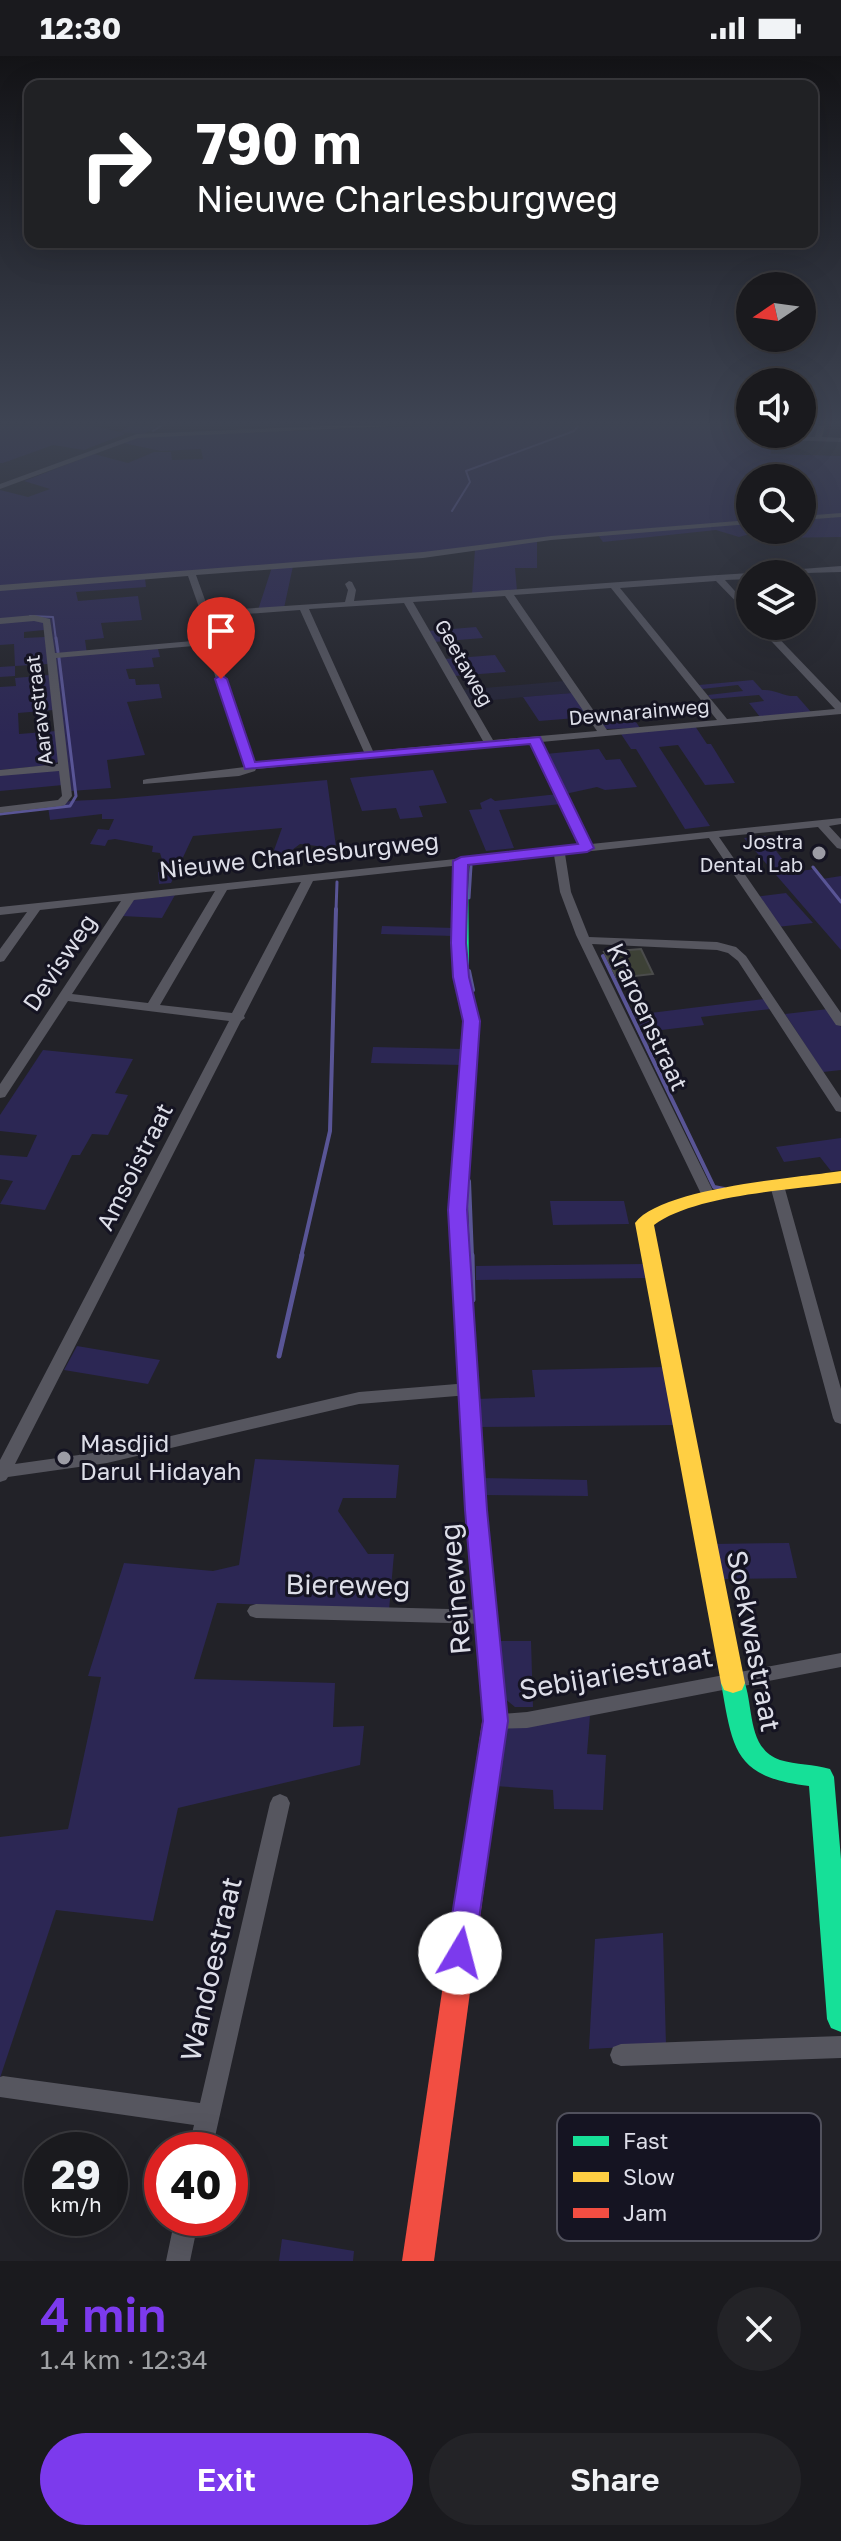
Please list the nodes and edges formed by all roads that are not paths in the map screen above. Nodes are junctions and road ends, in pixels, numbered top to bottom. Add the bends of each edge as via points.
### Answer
1 (664, 529) edge
2 (838, 572) edge
3 (191, 573) junction
4 (816, 573) edge
5 (736, 577) edge
6 (718, 578) junction
7 (349, 584) dead end
8 (614, 586) junction
9 (0, 588) edge
10 (508, 593) junction
11 (736, 598) edge
12 (407, 600) junction
13 (349, 604) junction
14 (303, 607) junction
15 (206, 614) junction
16 (0, 621) edge
17 (775, 640) edge
18 (209, 642) junction
19 (51, 656) junction
20 (841, 710) edge
21 (724, 722) junction
22 (604, 733) junction
23 (535, 740) junction
24 (490, 744) junction
25 (370, 755) junction
26 (250, 766) junction
27 (64, 767) junction
28 (0, 773) edge
29 (147, 782) dead end
30 (0, 810) edge
31 (841, 821) edge
32 (821, 823) junction
33 (712, 835) junction
34 (841, 846) edge
35 (587, 848) junction
36 (559, 851) junction
37 (461, 861) junction
38 (309, 877) junction
39 (223, 887) junction
40 (130, 897) junction
41 (36, 907) junction
42 (0, 911) edge
43 (586, 940) junction
44 (0, 958) edge
45 (64, 997) junction
46 (152, 1008) junction
47 (239, 1018) junction
48 (841, 1022) edge
49 (0, 1094) edge
50 (841, 1108) edge
51 (841, 1177) edge
52 (778, 1189) junction
53 (709, 1197) junction
54 (469, 1389) junction
55 (841, 1418) edge
56 (1, 1473) edge
57 (256, 1611) dead end
58 (487, 1617) junction
59 (841, 1660) edge
60 (731, 1680) junction
61 (495, 1721) junction
62 (831, 1776) edge
63 (280, 1803) dead end
64 (841, 2019) edge
65 (841, 2047) edge
66 (621, 2055) dead end
67 (3, 2087) dead end
68 (207, 2115) junction
69 (204, 2132) edge
70 (183, 2236) edge
71 (178, 2261) edge
72 (418, 2261) edge

1 - 3 street
2 - 4 street
3 - 9 street
3 - 15 street
5 - 6 street
6 - 8 street
6 - 11 street
7 - 13 street
8 - 10 street
8 - 21 street
10 - 12 street
10 - 22 street
12 - 13 street
12 - 24 street, Geetaweg
13 - 14 street
14 - 15 street
14 - 25 street
15 - 18 street via 201,618
16 - 19 street, Aaravstraat via 47,621
17 - 20 street
18 - 19 street
18 - 26 street
19 - 27 street, Aaravstraat
20 - 21 street, Dewnarainweg
21 - 22 street, Dewnarainweg
22 - 23 street, Dewnarainweg
23 - 24 street, Dewnarainweg
23 - 35 street
24 - 25 street, Dewnarainweg
25 - 26 street, Dewnarainweg
26 - 29 street, Dewnarainweg via 239,773
27 - 28 street
27 - 30 street, Aaravstraat via 66,800
31 - 32 street, Nieuwe Charlesburgweg
32 - 33 street, Nieuwe Charlesburgweg
32 - 34 street
33 - 35 street, Nieuwe Charlesburgweg
33 - 48 street
35 - 36 street, Nieuwe Charlesburgweg
36 - 37 street, Nieuwe Charlesburgweg
36 - 43 street, Kraroenstraat via 566,893
37 - 38 street, Nieuwe Charlesburgweg
37 - 54 street, Reineweg via 461,977 472,1021 457,1210
38 - 39 street, Nieuwe Charlesburgweg
38 - 47 street, Amsoistraat
39 - 40 street, Nieuwe Charlesburgweg
39 - 46 street
40 - 41 street, Nieuwe Charlesburgweg
40 - 45 street, Devisweg
41 - 42 street, Nieuwe Charlesburgweg
41 - 44 street
43 - 50 street via 732,950
43 - 53 street, Kraroenstraat
45 - 46 street
45 - 49 street, Devisweg
46 - 47 street
47 - 56 street, Amsoistraat
51 - 52 street
52 - 53 street
52 - 55 street
53 - 60 street, Soekwastraat via 663,1209 644,1223
54 - 56 street via 359,1398 107,1457
54 - 58 street, Reineweg
57 - 58 street, Biereweg
58 - 61 street, Reineweg
59 - 60 street, Sebijariestraat
60 - 61 street, Sebijariestraat via 527,1720
60 - 62 street, Soekwastraat via 746,1749 756,1763 777,1772
61 - 72 street, Reineweg
62 - 64 street, Soekwastraat
63 - 68 street, Wandoestraat
65 - 66 street
67 - 68 street
68 - 69 street, Wandoestraat
70 - 71 street

